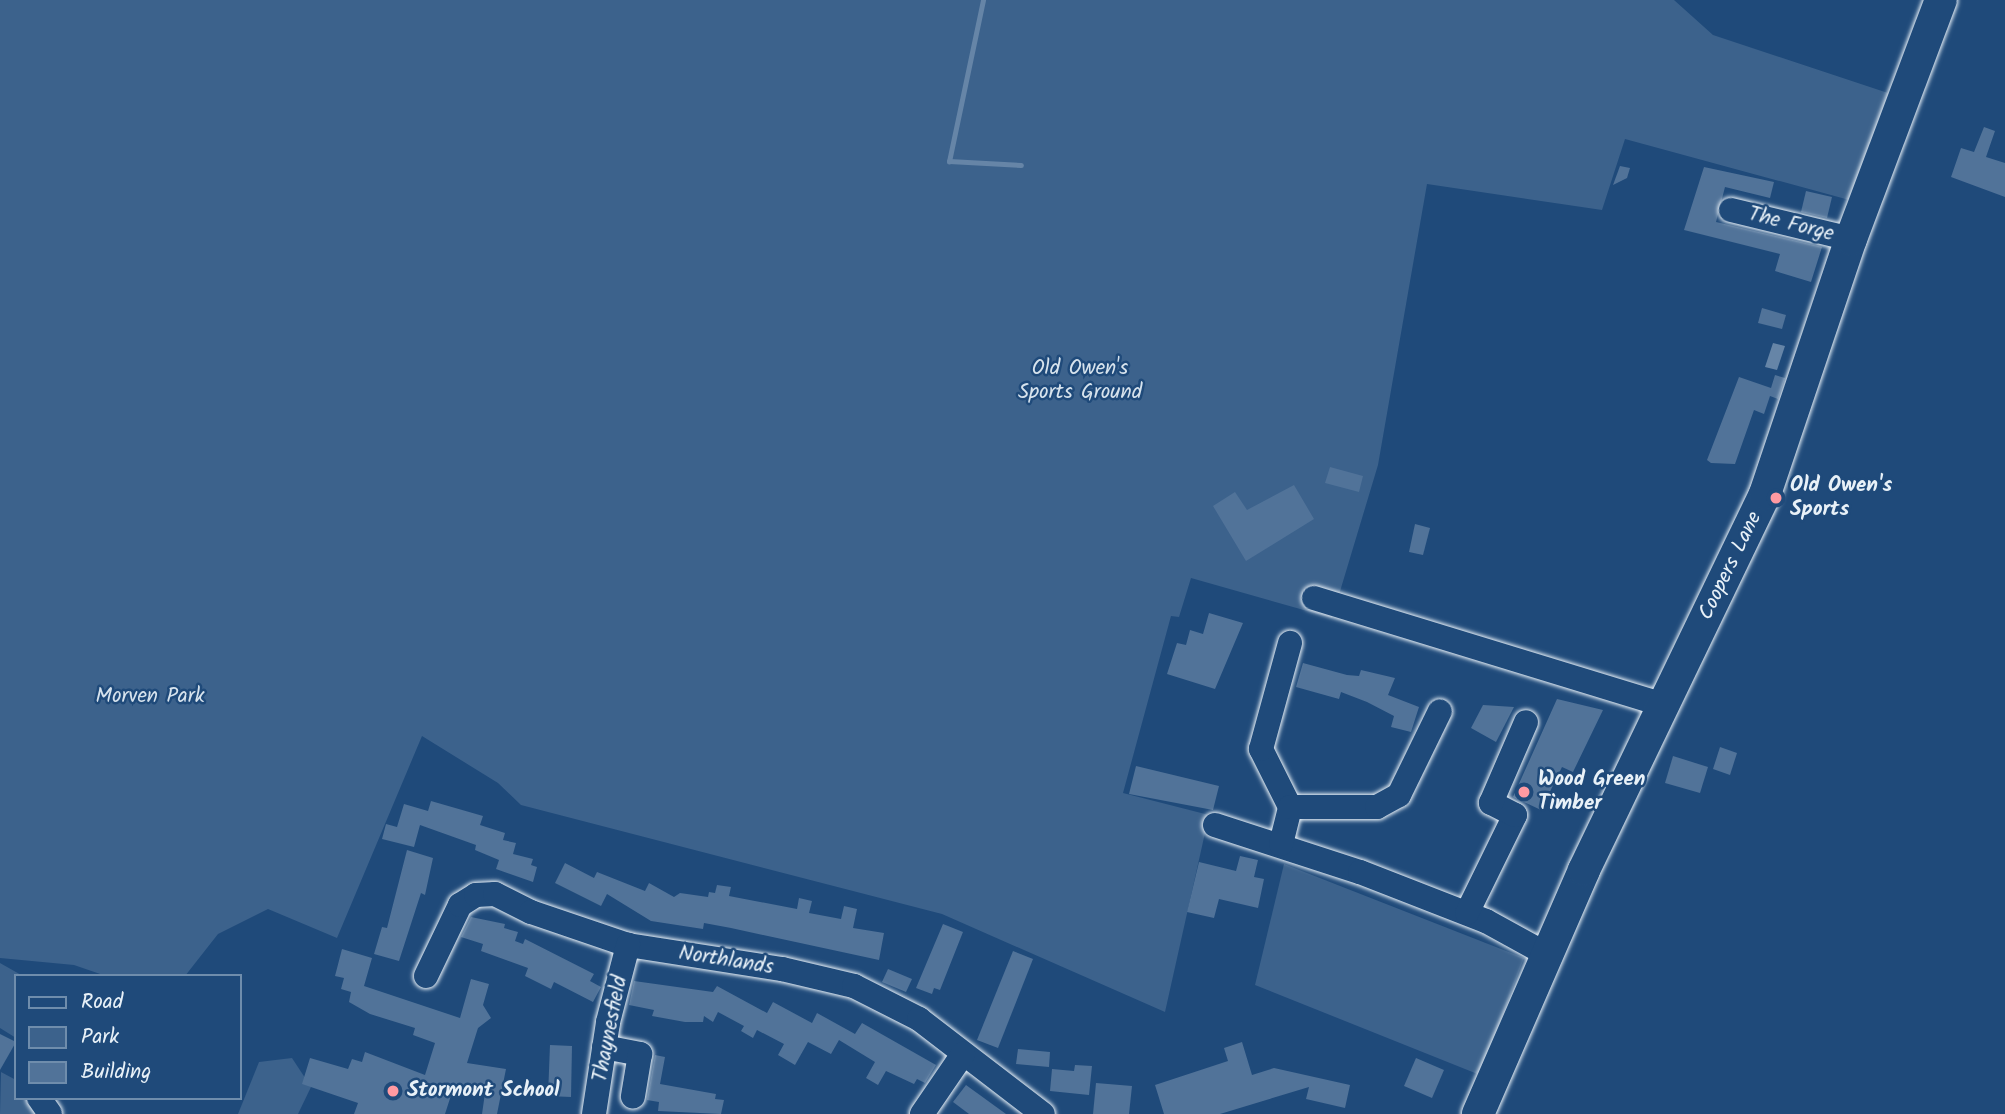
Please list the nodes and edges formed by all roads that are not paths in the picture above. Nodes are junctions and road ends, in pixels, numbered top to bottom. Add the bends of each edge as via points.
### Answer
1 (1941, 0) edge
2 (1731, 210) dead end
3 (1851, 239) junction
4 (1314, 598) dead end
5 (1290, 643) dead end
6 (1569, 694) dead end
7 (1440, 711) dead end
8 (1659, 712) junction
9 (1526, 722) dead end
10 (1290, 807) junction
11 (1215, 825) dead end
12 (1280, 844) junction
13 (1467, 913) junction
14 (628, 945) junction
15 (1546, 954) junction
16 (426, 976) dead end
17 (604, 1047) junction
18 (963, 1054) junction
19 (633, 1096) dead end
20 (594, 1114) edge
21 (922, 1114) edge
22 (1043, 1114) edge
23 (1478, 1114) edge

1 - 3 main road, Coopers Lane
2 - 3 street, The Forge
3 - 8 main road, Coopers Lane via 1765,494
4 - 8 street
5 - 10 street via 1261,750
6 - 8 street
7 - 10 street via 1399,795 1377,807
8 - 15 main road, Coopers Lane
9 - 13 street via 1491,803 1516,815
10 - 12 street
11 - 12 street
12 - 13 street
13 - 15 street
14 - 16 street, Northlands via 486,893 460,905
14 - 17 street, Thaynesfield
14 - 18 street, Northlands via 761,965 854,986 919,1019
15 - 23 main road, Coopers Lane
17 - 19 street via 640,1054
17 - 20 street, Thaynesfield
18 - 21 street
18 - 22 street, Northlands

